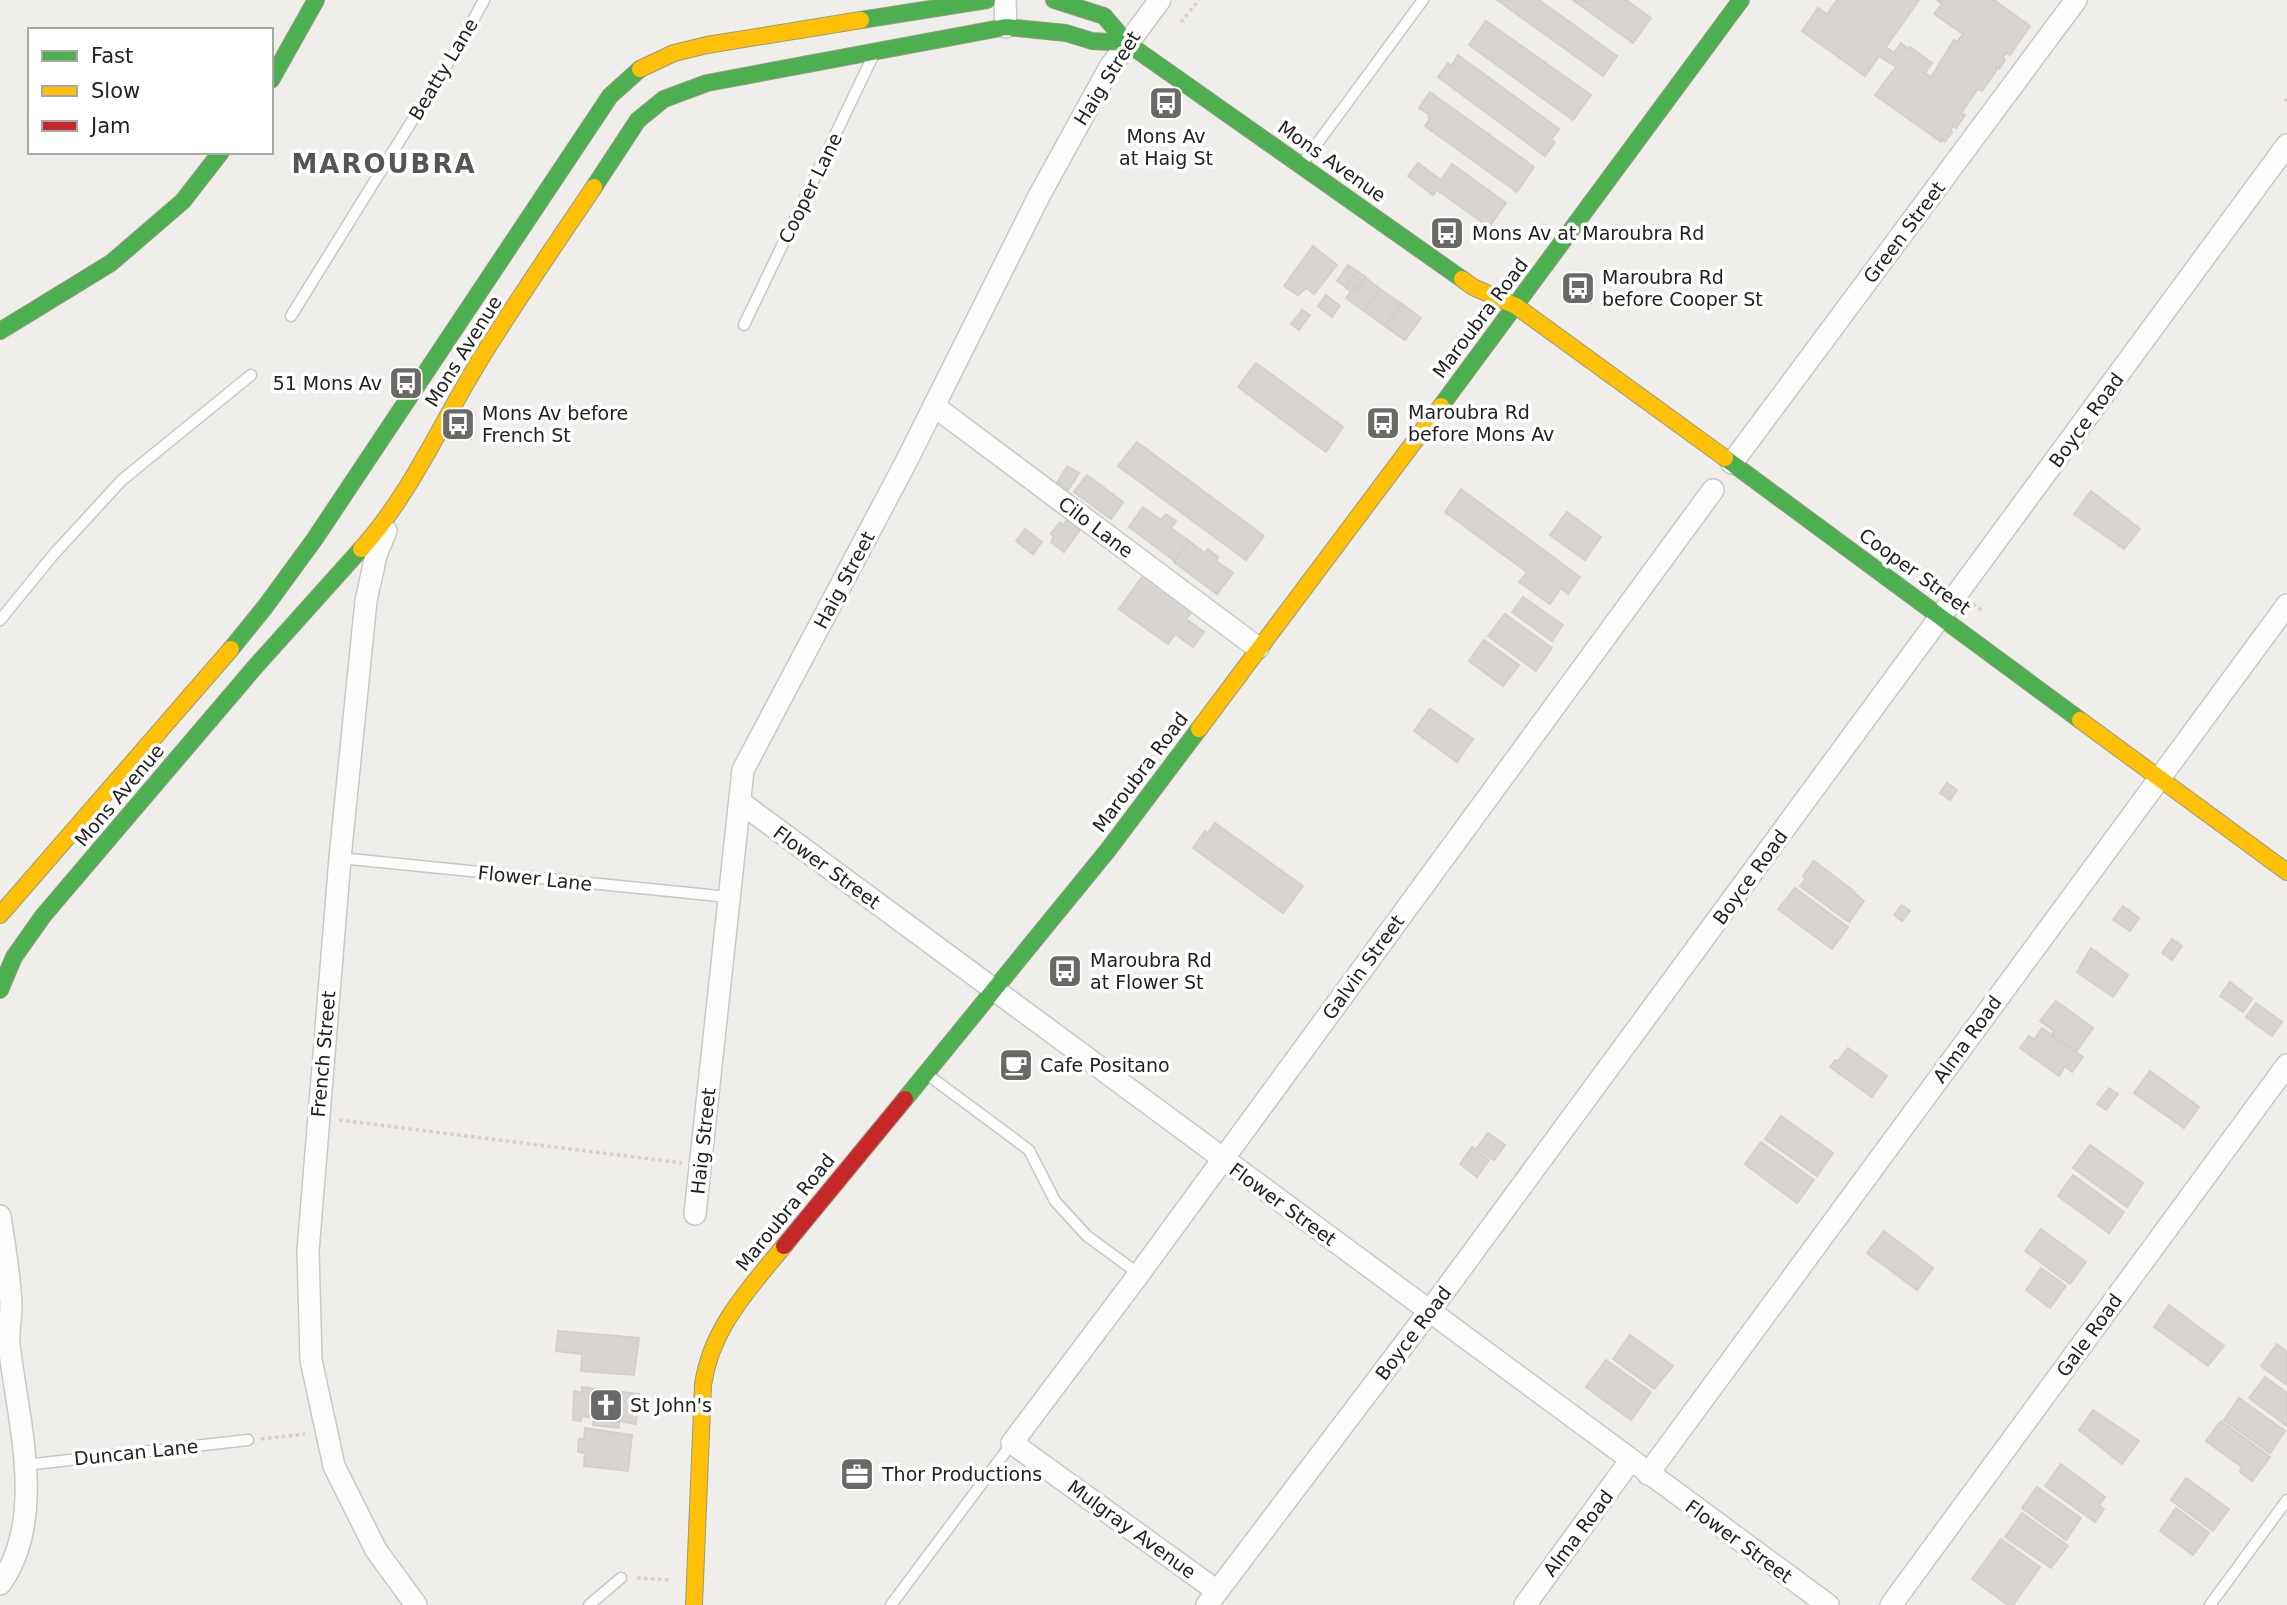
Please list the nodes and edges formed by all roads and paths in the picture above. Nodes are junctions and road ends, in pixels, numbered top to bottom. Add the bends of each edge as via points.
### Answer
1 (316, 0) edge
2 (484, 0) edge
3 (987, 0) edge
4 (1005, 0) edge
5 (1054, 0) edge
6 (1160, 0) edge
7 (1199, 0) edge
8 (1423, 0) edge
9 (1741, 0) edge
10 (2076, 0) edge
11 (1181, 22) dead end
12 (1006, 27) junction
13 (1127, 43) junction
14 (875, 52) junction
15 (273, 76) edge
16 (2287, 145) edge
17 (219, 154) edge
18 (1301, 165) junction
19 (1516, 306) junction
20 (291, 316) dead end
21 (744, 325) dead end
22 (0, 331) edge
23 (251, 375) dead end
24 (934, 406) junction
25 (1732, 463) junction
26 (406, 487) junction
27 (1713, 489) dead end
28 (1972, 603) dead end
29 (2287, 604) edge
30 (1983, 611) dead end
31 (1942, 616) junction
32 (0, 620) edge
33 (1258, 648) junction
34 (2159, 777) junction
35 (740, 802) junction
36 (340, 859) junction
37 (2287, 872) edge
38 (729, 897) junction
39 (0, 915) edge
40 (0, 990) edge
41 (993, 990) junction
42 (2287, 1065) edge
43 (926, 1073) junction
44 (345, 1121) dead end
45 (1222, 1160) junction
46 (701, 1166) junction
47 (695, 1213) dead end
48 (0, 1216) edge
49 (1139, 1273) junction
50 (1429, 1311) junction
51 (4, 1331) edge
52 (327, 1432) junction
53 (248, 1440) joint
54 (1012, 1443) junction
55 (1630, 1461) junction
56 (25, 1465) junction
57 (1648, 1474) junction
58 (2287, 1500) edge
59 (621, 1577) joint
60 (672, 1580) dead end
61 (0, 1584) edge
62 (1212, 1598) edge
63 (416, 1605) edge
64 (589, 1605) edge
65 (694, 1605) edge
66 (891, 1605) edge
67 (1525, 1605) edge
68 (1828, 1605) edge
69 (1891, 1605) edge
70 (2210, 1605) edge

1 - 15 street
2 - 20 lane, Beatty Lane
3 - 39 street, Mons Avenue via 674,53 641,68 610,96 265,607
4 - 12 street
5 - 13 street, Mons Avenue via 1104,16
6 - 13 street, Haig Street
7 - 11 path
8 - 18 lane
9 - 19 street, Maroubra Road
10 - 25 street, Green Street
12 - 13 street, Mons Avenue
12 - 14 street, Mons Avenue
13 - 18 street, Mons Avenue
13 - 24 street, Haig Street via 1039,196
14 - 21 lane, Cooper Lane
14 - 26 street, Mons Avenue via 707,83 664,99 638,120 480,360
16 - 31 street, Boyce Road
17 - 22 street via 183,201 111,263
18 - 19 street, Mons Avenue via 1473,287
19 - 25 street, Cooper Street
19 - 33 street, Maroubra Road
23 - 32 lane via 122,480
24 - 33 street, Cilo Lane
24 - 35 street, Haig Street via 743,770
25 - 31 street, Cooper Street
26 - 36 street, French Street via 369,577
26 - 40 street, Mons Avenue via 353,560 263,658 43,916 14,957
27 - 45 street, Galvin Street
28 - 30 path
29 - 34 street, Alma Road
31 - 34 street, Cooper Street
31 - 50 street, Boyce Road
33 - 41 street, Maroubra Road via 1108,850
34 - 37 street, Cooper Street
34 - 57 street, Alma Road
35 - 38 street, Haig Street
35 - 41 street, Flower Street
36 - 38 lane, Flower Lane
36 - 52 street, French Street via 308,1251 311,1360
38 - 46 street, Haig Street
41 - 43 street, Maroubra Road
41 - 45 street, Flower Street
42 - 69 street, Gale Road
43 - 49 lane via 1029,1150 1055,1201 1087,1236
43 - 65 street, Maroubra Road via 715,1336 703,1385
44 - 46 path
45 - 49 street, Galvin Street
45 - 50 street, Flower Street
46 - 47 street, Haig Street
48 - 51 street via 11,1306
49 - 54 street, Galvin Street
50 - 55 street, Flower Street
50 - 62 street, Boyce Road
51 - 56 street
52 - 53 path
52 - 63 street, French Street via 334,1466 376,1550
53 - 56 lane, Duncan Lane
54 - 62 street, Mulgray Avenue
54 - 66 lane
55 - 57 street, Flower Street
55 - 67 street, Alma Road
56 - 61 street via 26,1513 20,1542
57 - 68 street, Flower Street
58 - 70 lane
59 - 60 path
59 - 64 lane

